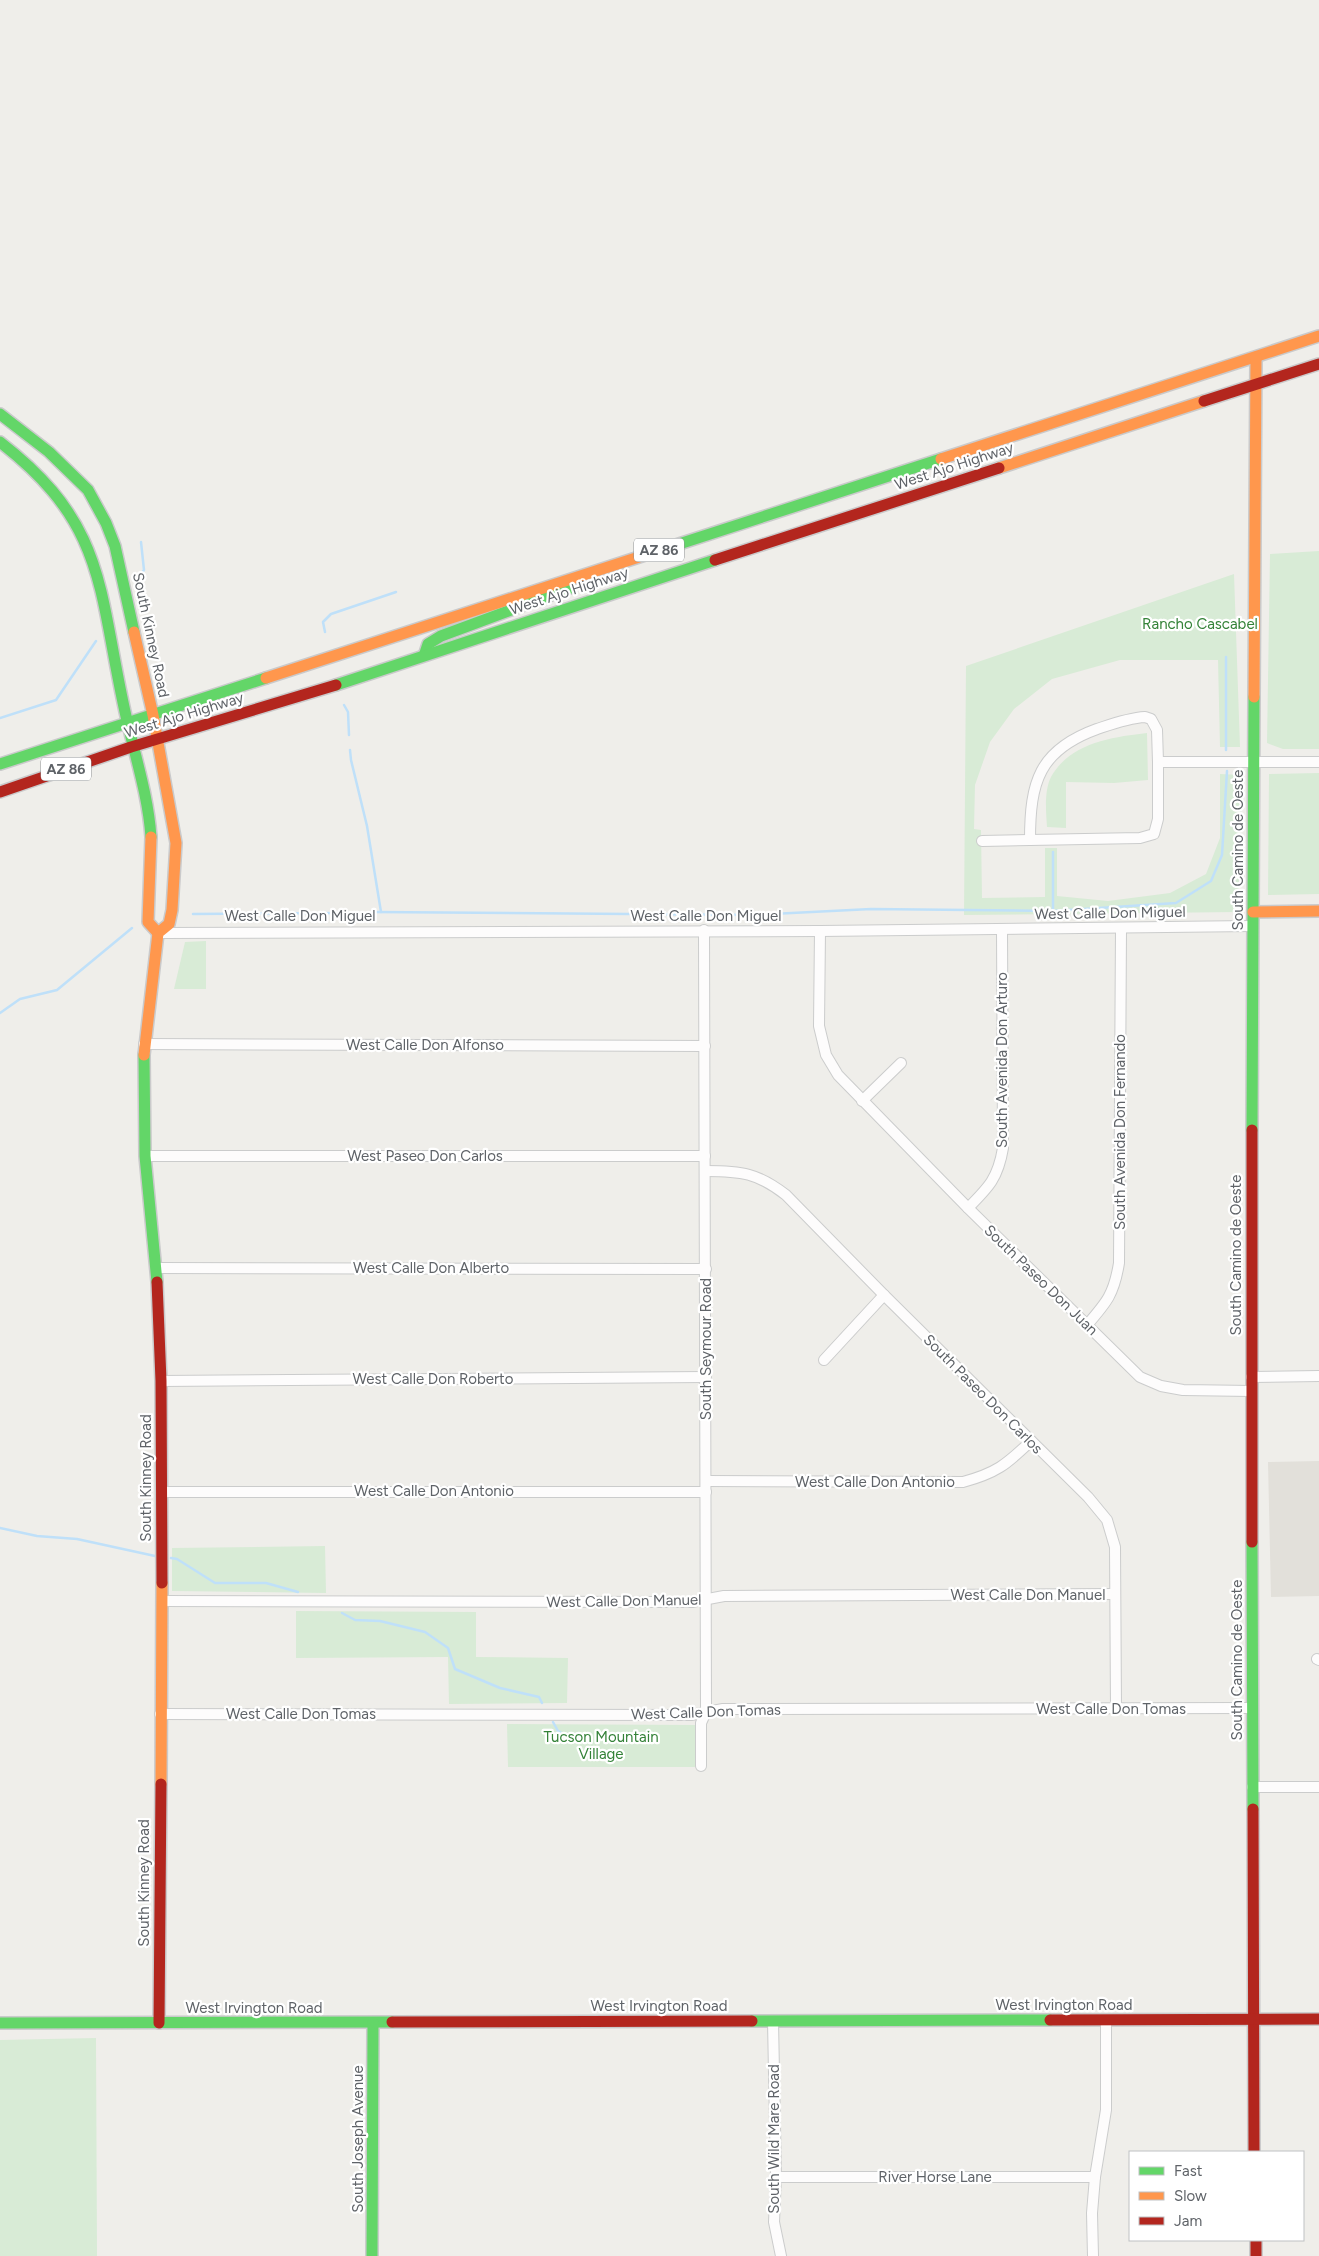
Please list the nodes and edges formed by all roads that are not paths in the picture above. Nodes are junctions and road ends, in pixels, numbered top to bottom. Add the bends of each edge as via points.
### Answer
1 (1319, 336) edge
2 (1256, 357) junction
3 (1319, 364) edge
4 (1257, 385) junction
5 (0, 414) edge
6 (0, 442) edge
7 (602, 568) junction
8 (425, 654) junction
9 (153, 715) junction
10 (127, 724) junction
11 (158, 739) junction
12 (131, 747) junction
13 (1254, 761) junction
14 (1158, 762) junction
15 (1319, 762) edge
16 (0, 764) edge
17 (0, 792) edge
18 (1030, 840) junction
19 (982, 841) dead end
20 (1319, 911) edge
21 (1253, 912) junction
22 (1252, 926) junction
23 (1002, 929) junction
24 (1121, 929) junction
25 (704, 930) junction
26 (820, 931) junction
27 (158, 933) junction
28 (144, 1044) junction
29 (705, 1046) junction
30 (901, 1063) dead end
31 (862, 1101) junction
32 (145, 1156) junction
33 (705, 1156) junction
34 (706, 1171) junction
35 (968, 1208) junction
36 (156, 1268) junction
37 (706, 1269) junction
38 (884, 1295) junction
39 (1087, 1325) junction
40 (824, 1360) dead end
41 (1251, 1376) junction
42 (1319, 1376) edge
43 (706, 1377) junction
44 (161, 1381) junction
45 (1251, 1391) junction
46 (1030, 1442) junction
47 (706, 1481) junction
48 (161, 1492) junction
49 (706, 1492) junction
50 (1115, 1594) junction
51 (707, 1600) junction
52 (162, 1601) junction
53 (1252, 1708) junction
54 (1116, 1709) junction
55 (706, 1712) junction
56 (160, 1714) junction
57 (701, 1766) dead end
58 (1252, 1787) junction
59 (1319, 1787) edge
60 (1319, 2019) edge
61 (1106, 2020) junction
62 (1252, 2020) junction
63 (773, 2021) junction
64 (0, 2023) edge
65 (373, 2023) junction
66 (159, 2024) junction
67 (1254, 2151) edge
68 (1095, 2177) junction
69 (776, 2178) junction
70 (1256, 2241) edge
71 (372, 2256) edge
72 (781, 2256) edge
73 (1093, 2256) edge
74 (1256, 2256) edge

1 - 2 main road, West Ajo Highway / AZ 86
2 - 4 main road, South Camino de Oeste
2 - 7 main road, West Ajo Highway / AZ 86
3 - 4 main road, West Ajo Highway / AZ 86
4 - 8 main road, West Ajo Highway / AZ 86
4 - 13 main road, South Camino de Oeste
5 - 9 main road, South Kinney Road via 49,452 88,490 106,523 121,568
6 - 10 main road via 41,474 63,502 84,538 111,637
7 - 8 main road via 563,592 441,636 428,644
7 - 9 main road, West Ajo Highway / AZ 86
8 - 11 main road, West Ajo Highway / AZ 86 via 313,693
9 - 10 main road, West Ajo Highway / AZ 86
9 - 11 main road, South Kinney Road
10 - 12 main road
10 - 16 main road, West Ajo Highway / AZ 86
11 - 12 main road, West Ajo Highway / AZ 86
11 - 27 main road, South Kinney Road via 176,843 172,910 169,924
12 - 17 main road, West Ajo Highway / AZ 86
12 - 27 main road via 149,816 152,844 148,922
13 - 14 street
13 - 15 street
13 - 21 main road, South Camino de Oeste
14 - 18 street via 1158,819 1154,834 1140,838
14 - 18 street via 1153,716 1111,724 1067,743 1051,755 1038,773 1032,795
18 - 19 street
20 - 21 main road
21 - 22 main road, South Camino de Oeste
22 - 24 street, West Calle Don Miguel
22 - 41 main road, South Camino de Oeste
23 - 24 street, West Calle Don Miguel
23 - 26 street, West Calle Don Miguel
23 - 35 street, South Avenida Don Arturo via 1003,1148 1000,1169 992,1184
24 - 39 street, South Avenida Don Fernando via 1119,1263 1115,1286 1106,1304
25 - 26 street, West Calle Don Miguel
25 - 27 street, West Calle Don Miguel
25 - 29 street, South Seymour Road
26 - 31 street, South Paseo Don Juan via 819,1026 826,1055 838,1075
27 - 28 main road, South Kinney Road
28 - 29 street, West Calle Don Alfonso
28 - 32 main road, South Kinney Road
29 - 33 street, South Seymour Road
30 - 31 street
31 - 35 street, South Paseo Don Juan
32 - 33 street, West Paseo Don Carlos
32 - 36 main road, South Kinney Road
33 - 34 street, South Seymour Road
34 - 37 street, South Seymour Road
34 - 38 street, South Paseo Don Carlos via 753,1174 771,1183
35 - 39 street, South Paseo Don Juan
36 - 37 street, West Calle Don Alberto
36 - 44 main road, South Kinney Road
37 - 43 street, South Seymour Road
38 - 40 street
38 - 46 street, South Paseo Don Carlos
39 - 45 street, South Paseo Don Juan via 1140,1377 1161,1386 1183,1390
41 - 42 street
41 - 45 main road, South Camino de Oeste
43 - 44 street, West Calle Don Roberto
43 - 47 street, South Seymour Road
44 - 48 main road, South Kinney Road
45 - 53 main road, South Camino de Oeste
46 - 47 street, West Calle Don Antonio via 1007,1464 988,1475 963,1482
46 - 50 street, South Paseo Don Carlos via 1088,1497 1107,1520 1115,1547
47 - 49 street, South Seymour Road
48 - 49 street, West Calle Don Antonio
48 - 52 main road, South Kinney Road
49 - 51 street, South Seymour Road
50 - 51 street, West Calle Don Manuel via 734,1596
50 - 54 street, South Paseo Don Carlos
51 - 52 street, West Calle Don Manuel
51 - 55 street, South Seymour Road
52 - 56 main road, South Kinney Road
53 - 54 street, West Calle Don Tomas
53 - 58 main road, South Camino de Oeste
54 - 55 street, West Calle Don Tomas via 723,1709
55 - 56 street, West Calle Don Tomas via 691,1715
55 - 57 street, South Seymour Road via 701,1723
56 - 66 main road, South Kinney Road
58 - 59 street
58 - 62 main road, South Camino de Oeste
60 - 62 main road, West Irvington Road
61 - 62 main road, West Irvington Road
61 - 63 main road, West Irvington Road
61 - 68 street via 1106,2110
62 - 67 main road, South Camino de Oeste
63 - 65 main road, West Irvington Road
63 - 69 street, South Wild Mare Road
64 - 66 main road, West Irvington Road
65 - 66 main road, West Irvington Road
65 - 71 main road, South Joseph Avenue
68 - 69 street, River Horse Lane
68 - 73 street
69 - 72 street, South Wild Mare Road via 774,2222
70 - 74 main road

